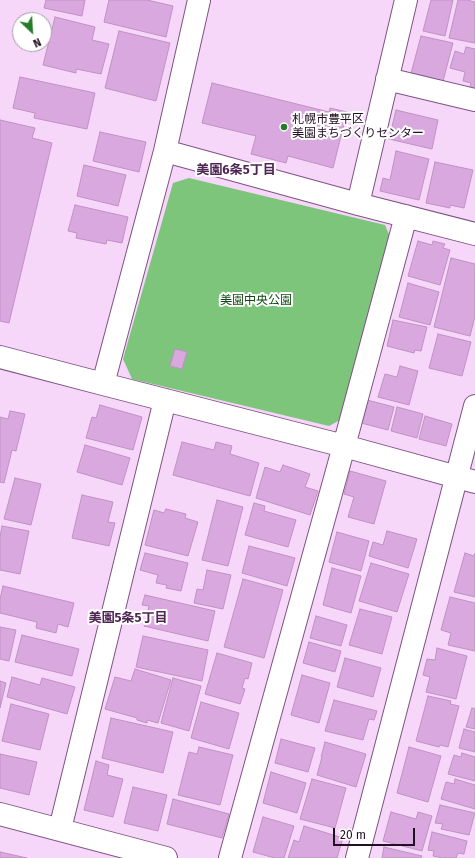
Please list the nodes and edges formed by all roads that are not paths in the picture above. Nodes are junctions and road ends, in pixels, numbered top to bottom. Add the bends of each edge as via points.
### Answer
1 (200, 0) edge
2 (406, 0) edge
3 (387, 79) junction
4 (475, 100) edge
5 (165, 151) junction
6 (358, 204) junction
7 (406, 216) junction
8 (475, 234) edge
9 (0, 357) edge
10 (103, 384) junction
11 (165, 400) junction
12 (475, 406) edge
13 (344, 446) junction
14 (466, 480) edge
15 (0, 814) edge
16 (60, 830) junction
17 (160, 857) edge
18 (230, 858) edge
19 (357, 858) edge

1 - 5 street
2 - 3 street
3 - 4 street
3 - 6 street
5 - 6 street
5 - 10 street
6 - 7 street
7 - 8 street
7 - 13 street
9 - 10 street
10 - 11 street
11 - 13 street
11 - 16 street
12 - 14 street
13 - 14 street
13 - 18 street
14 - 19 street
15 - 16 street
16 - 17 street

